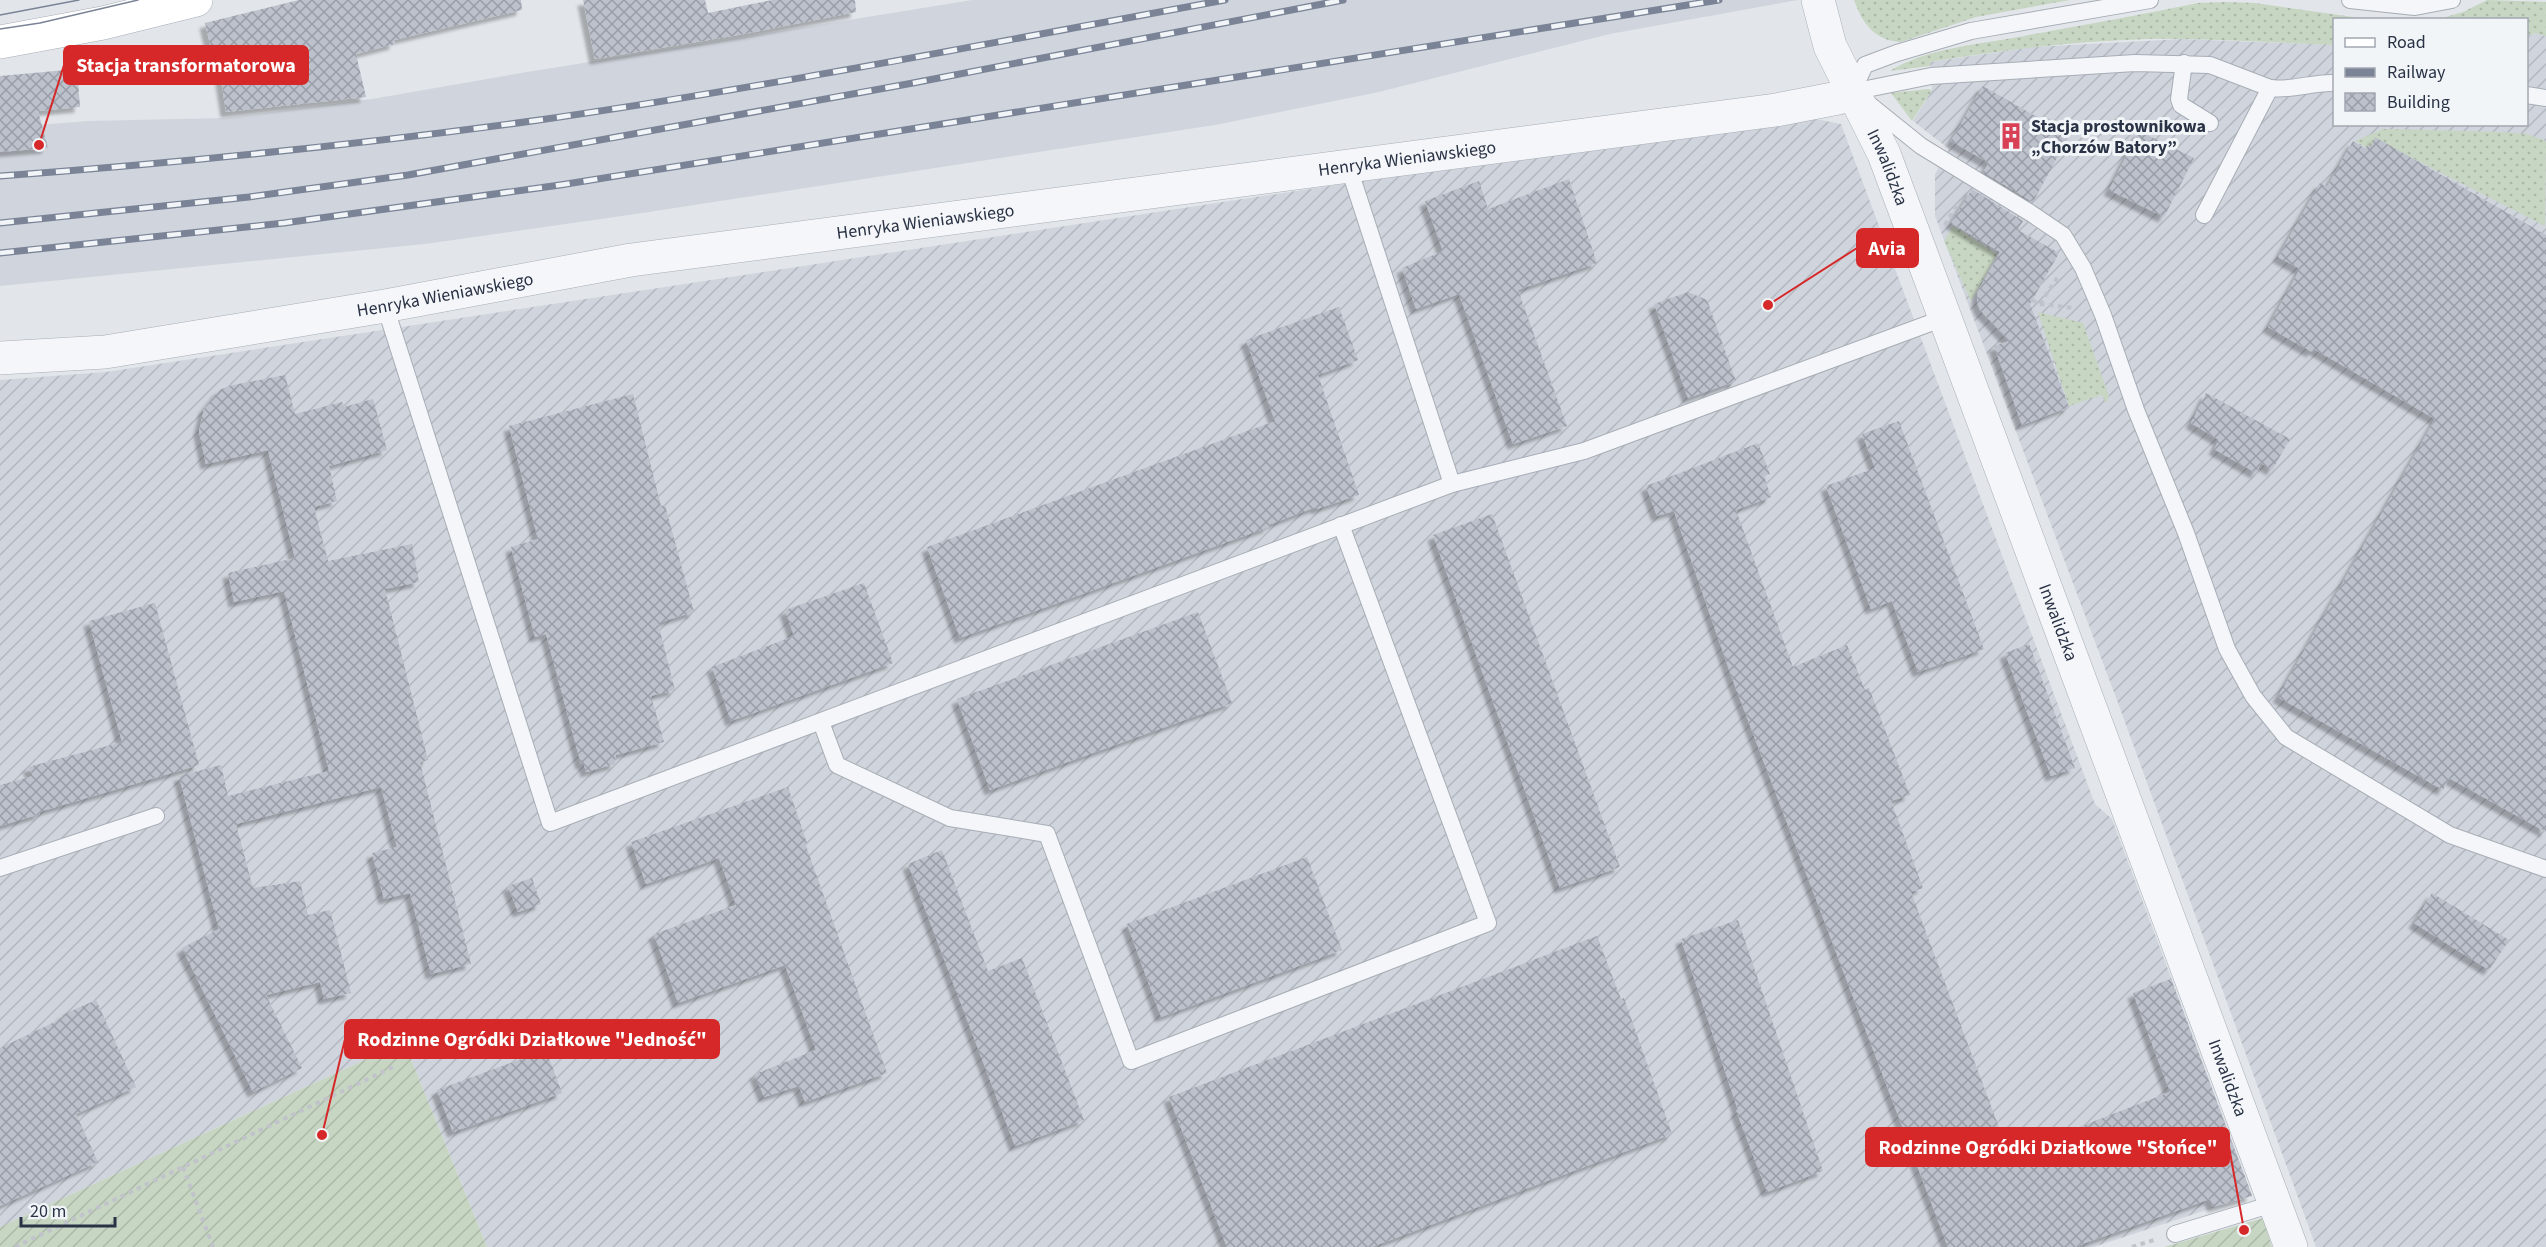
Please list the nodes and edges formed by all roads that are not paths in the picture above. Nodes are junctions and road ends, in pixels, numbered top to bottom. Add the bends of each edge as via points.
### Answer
1 (196, 0) edge
2 (1818, 0) edge
3 (2150, 0) edge
4 (2350, 0) edge
5 (2452, 0) edge
6 (0, 42) edge
7 (2184, 63) junction
8 (2333, 82) edge
9 (2270, 88) junction
10 (1852, 92) junction
11 (2528, 95) edge
12 (2546, 98) edge
13 (2210, 123) dead end
14 (1348, 165) junction
15 (2204, 215) dead end
16 (385, 306) junction
17 (1944, 318) junction
18 (0, 358) edge
19 (1452, 484) junction
20 (1341, 525) junction
21 (820, 722) junction
22 (156, 816) dead end
23 (0, 868) edge
24 (2546, 869) edge
25 (2276, 1203) junction
26 (2175, 1234) dead end
27 (2291, 1247) edge

1 - 6 street via 103,23
2 - 10 street, Inwalidzka via 1830,46
3 - 10 lane via 1971,31 1897,53 1864,65
4 - 5 lane via 2415,7
7 - 9 lane via 2210,65
7 - 10 lane via 1931,76
7 - 13 lane via 2178,99
8 - 9 lane
9 - 15 lane
10 - 14 street, Henryka Wieniawskiego via 1776,110
10 - 17 street, Inwalidzka via 1884,154
10 - 24 lane via 1921,146 2063,235 2084,268 2103,315 2227,649 2253,696 2286,737 2450,835
11 - 12 lane
14 - 16 street, Henryka Wieniawskiego via 631,260
14 - 19 lane
16 - 18 street, Henryka Wieniawskiego via 105,352
16 - 21 lane via 550,823
17 - 19 lane via 1584,452
17 - 25 street, Inwalidzka
19 - 20 lane
20 - 21 lane
20 - 21 lane via 1488,923 1131,1061 1047,834 950,818 837,765
22 - 23 lane
25 - 26 lane
25 - 27 street, Inwalidzka

